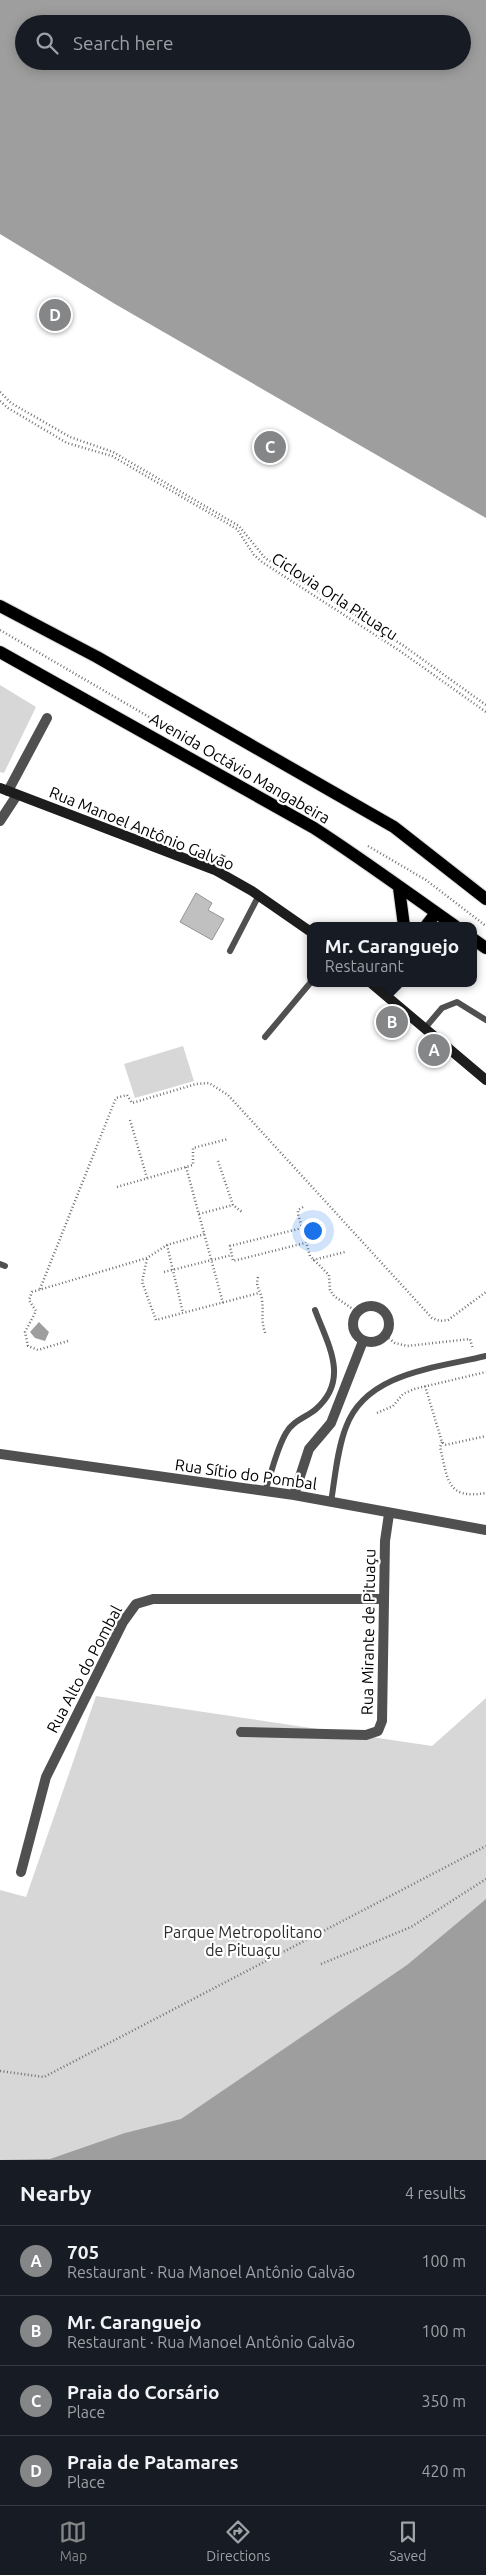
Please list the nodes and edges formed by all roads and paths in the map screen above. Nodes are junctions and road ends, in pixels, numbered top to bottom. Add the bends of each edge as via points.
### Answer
1 (0, 392) edge
2 (0, 401) edge
3 (0, 606) edge
4 (0, 652) edge
5 (486, 705) edge
6 (486, 712) edge
7 (47, 718) dead end
8 (8, 792) edge
9 (0, 821) edge
10 (399, 888) junction
11 (259, 895) junction
12 (486, 898) edge
13 (436, 913) junction
14 (403, 922) edge
15 (429, 922) edge
16 (449, 922) edge
17 (307, 929) edge
18 (230, 951) dead end
19 (307, 987) edge
20 (376, 987) edge
21 (486, 1020) edge
22 (425, 1028) junction
23 (266, 1037) dead end
24 (486, 1080) edge
25 (130, 1120) dead end
26 (228, 1139) dead end
27 (218, 1161) dead end
28 (186, 1167) junction
29 (147, 1178) junction
30 (116, 1187) dead end
31 (233, 1205) junction
32 (303, 1207) dead end
33 (242, 1212) dead end
34 (199, 1214) junction
35 (302, 1228) junction
36 (205, 1234) junction
37 (305, 1243) junction
38 (167, 1245) junction
39 (344, 1252) dead end
40 (232, 1255) junction
41 (147, 1258) junction
42 (212, 1260) junction
43 (313, 1260) junction
44 (173, 1270) junction
45 (164, 1272) dead end
46 (258, 1277) dead end
47 (40, 1289) junction
48 (486, 1292) edge
49 (259, 1293) junction
50 (223, 1303) junction
51 (315, 1310) dead end
52 (357, 1312) junction
53 (183, 1313) junction
54 (266, 1335) dead end
55 (386, 1336) junction
56 (363, 1340) junction
57 (68, 1341) dead end
58 (486, 1356) edge
59 (475, 1359) junction
60 (486, 1372) edge
61 (480, 1373) junction
62 (426, 1386) junction
63 (377, 1413) dead end
64 (486, 1436) edge
65 (442, 1442) junction
66 (0, 1454) edge
67 (265, 1491) junction
68 (486, 1493) edge
69 (294, 1494) junction
70 (331, 1502) junction
71 (389, 1514) junction
72 (486, 1530) edge
73 (384, 1599) junction
74 (241, 1732) dead end
75 (486, 1846) edge
76 (21, 1872) dead end
77 (486, 1879) edge
78 (321, 1964) dead end
79 (0, 2071) edge

1 - 5 path via 11,403 70,437 113,452 239,526 265,558 404,646
2 - 6 path, Ciclovia Orla Pituaçu via 77,448 112,456 237,529 262,562 400,651
3 - 12 main road, Avenida Octávio Mangabeira via 97,657 394,827
4 - 10 main road, Avenida Octávio Mangabeira via 314,828
7 - 8 street
8 - 9 street
8 - 11 street, Rua Manoel Antônio Galvão via 207,867
10 - 13 main road, Avenida Octávio Mangabeira
10 - 14 main road
11 - 17 street, Rua Manoel Antônio Galvão
11 - 18 lane
13 - 15 main road
13 - 16 main road, Avenida Octávio Mangabeira
19 - 23 lane
20 - 22 street
21 - 22 lane via 457,1002 442,1008
22 - 24 street
25 - 29 path
26 - 28 path via 193,1148 194,1163
27 - 31 path
28 - 29 path
28 - 34 path
29 - 30 path
31 - 33 path
31 - 34 path
32 - 35 path via 298,1213
34 - 36 path
35 - 37 path
35 - 40 path via 230,1246
36 - 38 path
36 - 42 path
37 - 40 path via 233,1261
37 - 43 path
38 - 41 path
38 - 44 path
39 - 43 path
40 - 42 path
41 - 47 path
41 - 53 path via 142,1282 154,1318 158,1320
42 - 44 path
42 - 50 path
43 - 52 path via 329,1274 330,1290 334,1296
44 - 45 path
44 - 53 path
46 - 49 path
47 - 48 path via 116,1098 127,1095 132,1102 140,1101 209,1083 228,1096 432,1318 448,1320
47 - 57 path via 29,1297 36,1311 25,1332 28,1346 38,1350
49 - 50 path
49 - 54 path via 261,1321
50 - 53 path
51 - 67 lane via 333,1358 334,1382 317,1408 286,1432
52 - 55 street via 372,1305 380,1307 386,1313 390,1329
52 - 56 street via 353,1327
55 - 56 street via 371,1343
55 - 59 path via 407,1346 470,1339
56 - 69 street via 330,1423 309,1449
58 - 59 lane
59 - 61 path
59 - 70 lane via 407,1375 369,1394 345,1428
60 - 61 path
61 - 62 path
62 - 63 path via 408,1391 393,1406
62 - 65 path
64 - 65 path via 450,1445
65 - 68 path via 440,1447 453,1489 460,1495
66 - 67 street, Rua Sítio do Pombal
67 - 69 street, Rua Sítio do Pombal
69 - 70 street, Rua Sítio do Pombal
70 - 71 street, Rua Sítio do Pombal
71 - 72 street, Rua Sítio do Pombal
71 - 73 street, Rua Mirante de Pituaçu
73 - 74 street, Rua Mirante de Pituaçu via 382,1721 378,1731 366,1736
73 - 76 street, Rua Alto do Pombal via 153,1599 136,1604 123,1622 46,1777
75 - 79 path via 44,2077
77 - 78 path via 411,1927

